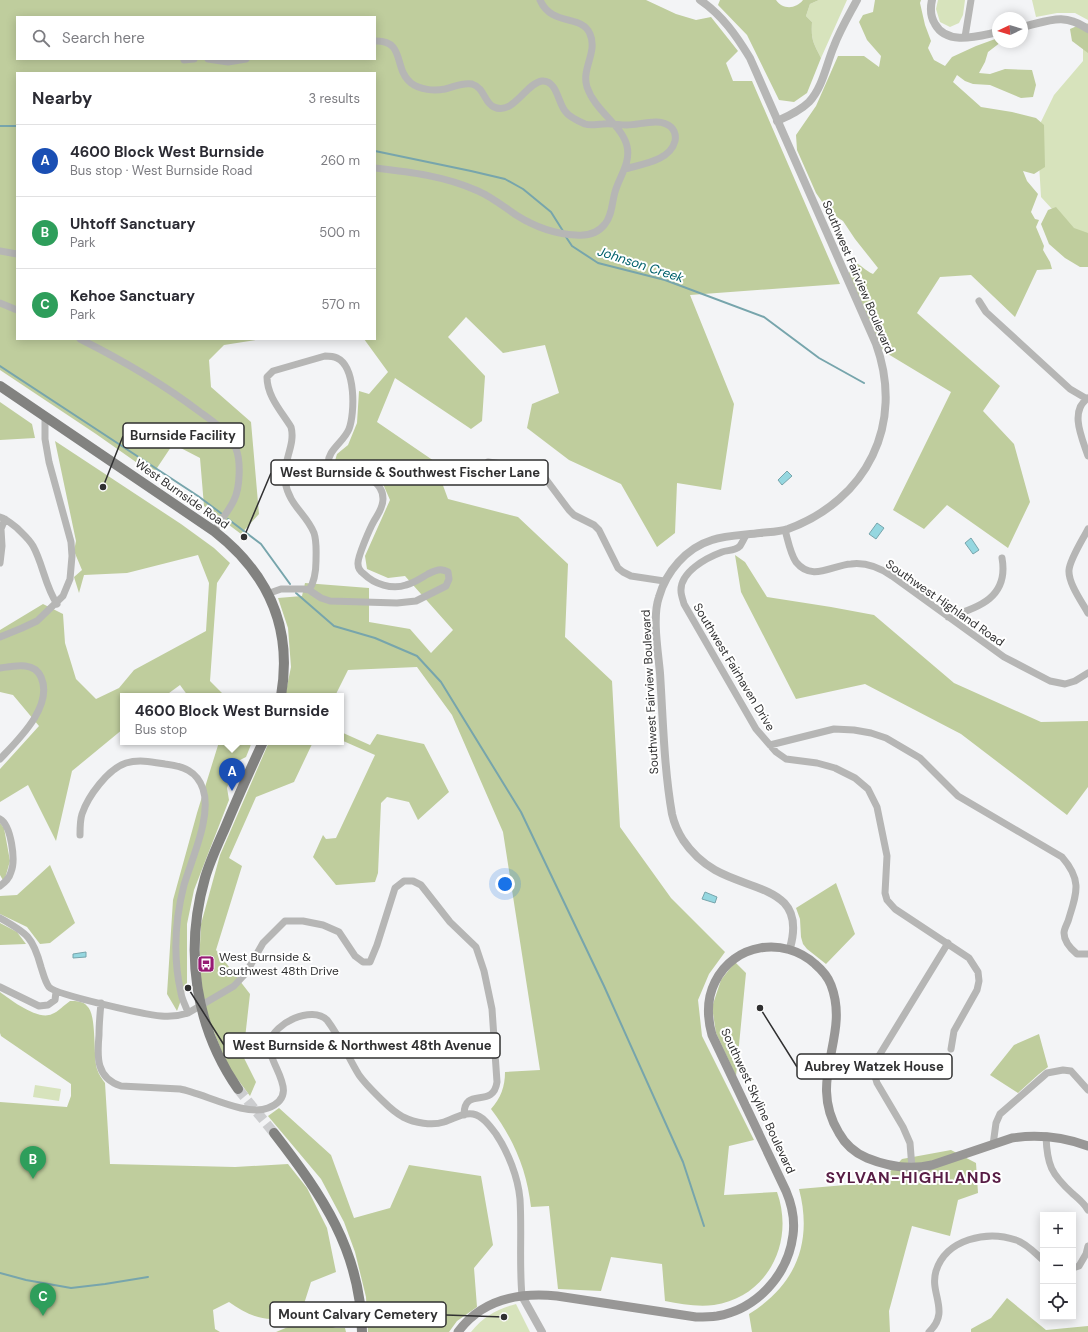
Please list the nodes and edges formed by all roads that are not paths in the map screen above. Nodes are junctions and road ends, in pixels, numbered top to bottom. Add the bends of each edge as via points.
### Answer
1 (540, 0) edge
2 (700, 0) edge
3 (857, 0) edge
4 (932, 0) edge
5 (971, 0) edge
6 (1028, 26) edge
7 (1088, 29) edge
8 (992, 33) edge
9 (966, 37) junction
10 (376, 41) edge
11 (215, 60) edge
12 (240, 60) edge
13 (777, 121) junction
14 (613, 124) junction
15 (376, 168) edge
16 (625, 169) junction
17 (0, 251) edge
18 (16, 254) edge
19 (979, 301) dead end
20 (0, 303) edge
21 (16, 310) edge
22 (82, 340) edge
23 (0, 386) edge
24 (1087, 398) edge
25 (45, 417) junction
26 (1088, 456) edge
27 (488, 462) dead end
28 (3, 518) edge
29 (1088, 529) edge
30 (785, 530) junction
31 (214, 531) junction
32 (746, 535) junction
33 (1002, 558) dead end
34 (0, 563) edge
35 (664, 581) junction
36 (309, 590) junction
37 (267, 594) junction
38 (57, 604) junction
39 (1088, 613) edge
40 (948, 617) junction
41 (0, 637) edge
42 (0, 668) edge
43 (1088, 673) edge
44 (281, 693) edge
45 (262, 745) edge
46 (770, 745) junction
47 (0, 759) edge
48 (0, 818) edge
49 (80, 835) dead end
50 (1, 884) edge
51 (0, 918) edge
52 (948, 943) junction
53 (790, 948) junction
54 (1088, 954) edge
55 (0, 987) edge
56 (56, 992) junction
57 (100, 1003) junction
58 (200, 1006) junction
59 (188, 1013) junction
60 (952, 1049) dead end
61 (238, 1089) tunnel mouth
62 (1088, 1090) edge
63 (464, 1115) junction
64 (274, 1133) tunnel mouth
65 (1046, 1136) junction
66 (993, 1145) junction
67 (1088, 1146) edge
68 (912, 1168) junction
69 (1088, 1210) edge
70 (1088, 1246) edge
71 (1040, 1257) edge
72 (1076, 1267) edge
73 (522, 1296) junction
74 (362, 1332) edge
75 (458, 1332) edge
76 (542, 1332) edge
77 (929, 1332) edge

1 - 14 street via 549,13 580,24 590,32 593,46 586,75 587,86 597,106
2 - 13 street, Southwest Fairview Boulevard via 726,23 742,45
3 - 13 street via 839,32 823,77 813,96 801,108
4 - 9 street via 930,12 937,28 949,36
5 - 9 street
6 - 7 street via 1068,19
8 - 9 street
10 - 14 street via 392,45 405,77 418,87 427,90 473,84 480,89 493,107 501,109 510,106 542,81 554,87 565,111 575,119 590,125
11 - 12 street
13 - 30 street, Southwest Fairview Boulevard via 876,344 883,364 886,393 877,446 858,479 838,501 821,514
14 - 16 street via 621,133 627,148
14 - 16 street via 659,122 672,128 675,133 672,150 666,155
15 - 16 street via 416,172 448,180 479,191 542,229 581,235 595,232 605,224
17 - 18 street
19 - 24 street via 986,312 1070,389
20 - 21 street
22 - 31 street via 121,360 189,403 222,429 231,440 237,450 238,486 234,499
23 - 25 main road, West Burnside Road
24 - 26 street via 1081,404 1078,423
25 - 31 main road, West Burnside Road
25 - 38 street via 49,462 72,556 67,589
27 - 35 street via 516,466 540,474 574,515 599,530 618,568 631,576
28 - 34 street
28 - 38 street via 32,545 51,596
29 - 39 street via 1069,572
30 - 32 street, Southwest Fairview Boulevard
30 - 40 street, Southwest Highland Road via 792,555 803,568 811,572 820,572 844,564 870,565 892,576
31 - 37 main road, West Burnside Road via 246,561
32 - 35 street, Southwest Fairview Boulevard via 713,539 698,547 678,563
32 - 46 street, Southwest Fairhaven Drive via 740,546 708,558 691,570 681,590 684,604 756,729
33 - 40 street via 1003,578 997,593 969,611
35 - 53 street, Southwest Fairview Boulevard via 657,602 656,621 667,771 674,823 688,847 706,864 774,895 785,904 791,912 794,930
36 - 36 street via 315,578 316,539 289,496 285,470 293,437 291,427 271,396 267,377 273,371 331,356 342,362 347,369 353,405 349,430 331,452 328,465 330,471 340,480 372,480 381,490 383,498 380,513 359,556 359,569 371,579 386,586 406,585 442,569 448,572 449,579 446,586 409,602 336,602 321,598
36 - 37 street via 281,590
37 - 44 main road, West Burnside Road via 278,619 282,642 284,664
38 - 41 street via 36,621
40 - 43 street, Southwest Highland Road via 1004,658 1050,681 1065,684 1076,682
42 - 47 street via 31,666 40,674 44,684 43,699 36,714 22,736
45 - 58 main road via 210,862 202,892 195,952
46 - 52 street, Southwest Fairhaven Drive via 786,759 835,768 868,788 877,807 887,856 884,893 887,900 895,909
46 - 54 street via 834,729 854,730 886,738 920,758 958,796 1062,857 1069,865 1076,881 1076,894 1064,933 1066,941 1077,954
48 - 50 street via 8,830 13,854 12,870 8,880
49 - 59 street via 82,814 93,792 117,767 138,761 175,765 194,774 199,780 205,796 205,816 185,884 176,934 181,994
51 - 56 street via 19,928 32,942 45,979 49,987
52 - 60 street via 969,958 978,972 979,981 977,990 954,1031
52 - 68 street via 877,1059 873,1070 877,1083 910,1143
53 - 68 main road, Southwest Skyline Boulevard via 811,960 823,971 833,992 836,1024 826,1093 829,1111 837,1130 847,1144 866,1158 892,1166
53 - 73 main road, Southwest Skyline Boulevard via 758,948 732,960 715,982 708,1011 712,1035 790,1202 794,1235 788,1258 778,1277 749,1304 736,1311 715,1316 696,1317 547,1295
55 - 56 street via 39,1006 48,1005 55,1000
56 - 57 street
57 - 59 street via 160,1016 180,1016
57 - 63 street via 99,1062 108,1080 114,1084 180,1089 229,1105 262,1110 272,1106 282,1095 283,1080 270,1050 273,1034 290,1021 313,1014 323,1016 327,1020 360,1076 386,1104 403,1117 434,1124
58 - 59 street
58 - 61 main road via 223,1068
58 - 63 street via 234,986 246,973 263,943 285,922 303,921 323,925 339,932 355,956 363,962 370,962 395,888 404,881 413,881 421,885 450,922 476,947 484,971 492,1009 497,1082 493,1094 471,1099 464,1110
62 - 66 street via 1071,1071 1047,1073 1000,1114
63 - 73 street via 473,1114 486,1122 504,1147 514,1171 520,1197
64 - 74 main road via 315,1189 343,1240 359,1298
65 - 66 main road, Southwest Skyline Boulevard via 1020,1137
65 - 67 main road, Southwest Skyline Boulevard
65 - 69 street via 1050,1167 1057,1180
66 - 68 main road, Southwest Skyline Boulevard via 932,1165
70 - 72 street via 1086,1254
71 - 77 street via 1017,1240 998,1236 971,1238 952,1248 940,1261 935,1273 934,1285 939,1302 939,1316
73 - 75 main road, Southwest Skyline Boulevard via 489,1304
73 - 76 street

